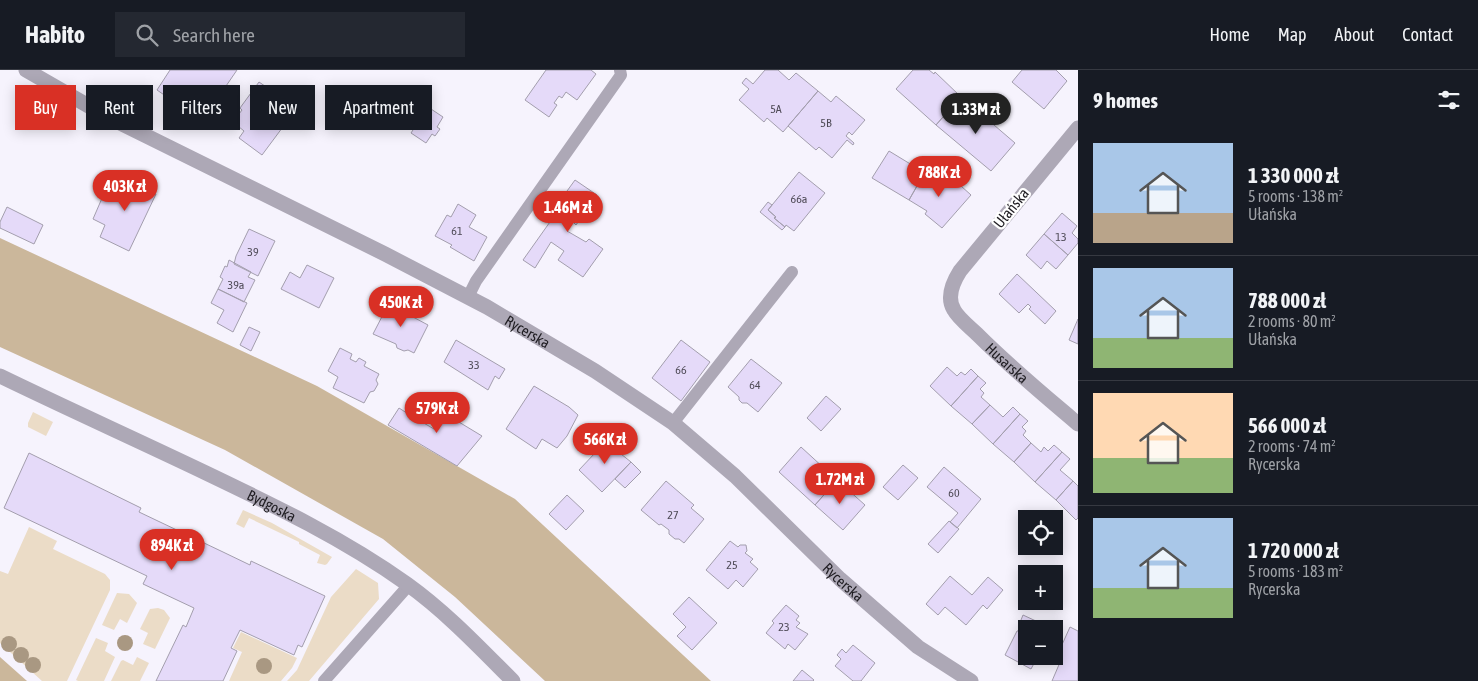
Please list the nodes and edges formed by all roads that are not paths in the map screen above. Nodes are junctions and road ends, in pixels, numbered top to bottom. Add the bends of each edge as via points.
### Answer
1 (26, 70) edge
2 (620, 70) edge
3 (1078, 128) edge
4 (792, 272) dead end
5 (950, 293) joint
6 (468, 298) junction
7 (0, 376) edge
8 (673, 423) junction
9 (1078, 424) edge
10 (409, 585) junction
11 (324, 681) edge
12 (513, 681) edge
13 (971, 681) edge

1 - 6 street, Rycerska via 106,116
2 - 6 lane via 621,75 476,281
3 - 5 street, Ułańska via 960,271
4 - 8 lane
5 - 9 street, Husarska via 953,310 1007,364
6 - 8 street, Rycerska via 595,371
7 - 10 street, Bydgoska via 289,512 349,545
8 - 13 street, Rycerska via 735,476 840,579 911,641
10 - 11 lane
10 - 12 street, Bydgoska via 461,629

